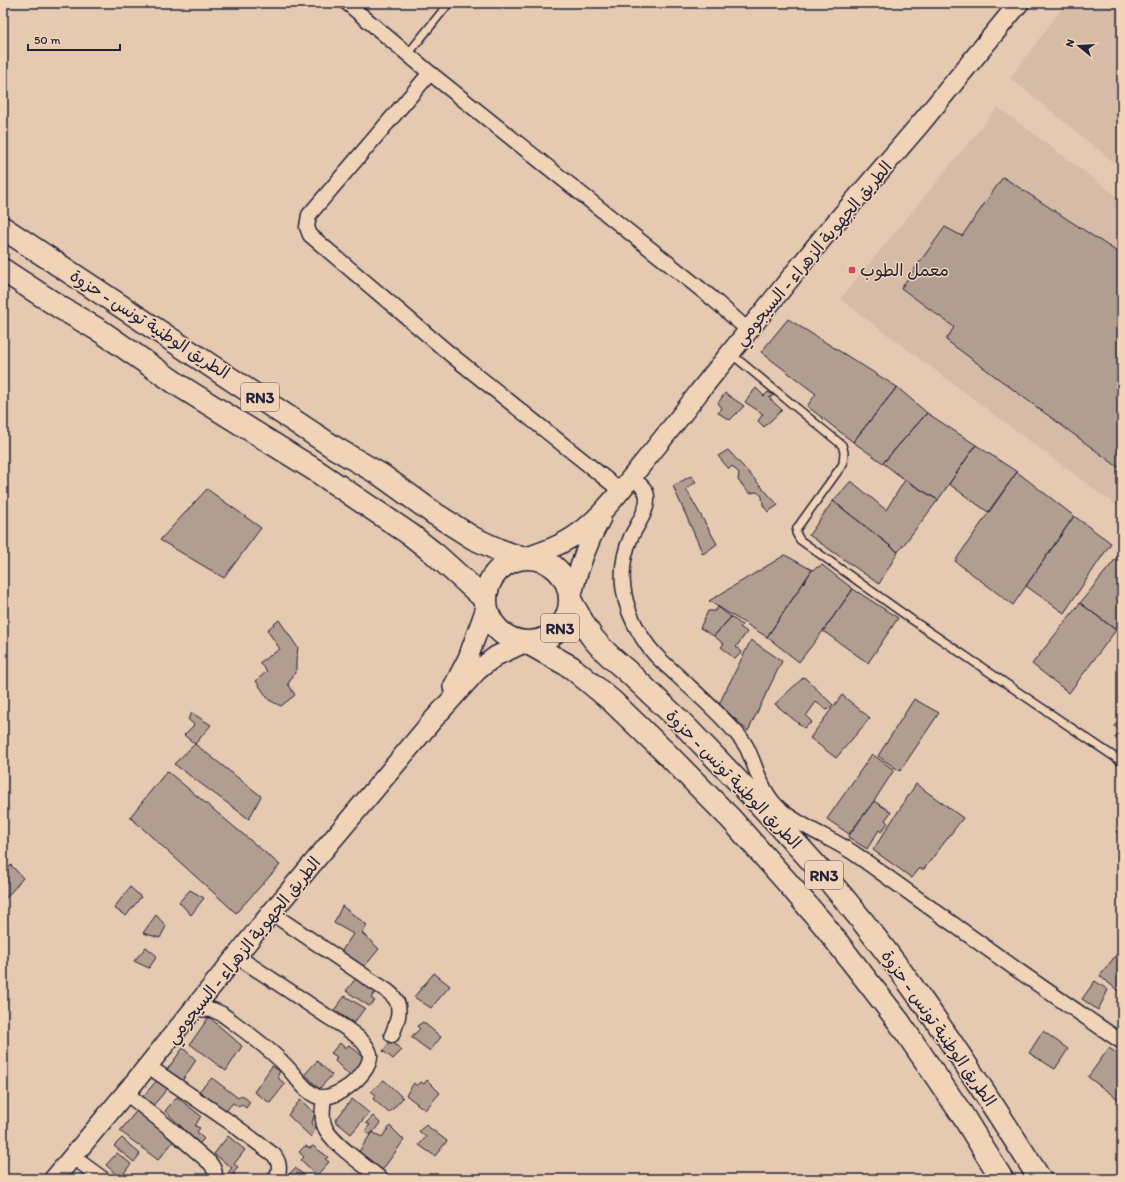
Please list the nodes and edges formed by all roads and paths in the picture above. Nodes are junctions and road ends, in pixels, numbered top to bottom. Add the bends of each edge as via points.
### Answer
1 (347, 3) edge
2 (449, 3) edge
3 (1019, 3) edge
4 (408, 54) junction
5 (430, 73) junction
6 (3, 228) edge
7 (3, 270) edge
8 (748, 330) junction
9 (730, 353) junction
10 (620, 491) junction
11 (524, 558) junction
12 (571, 600) junction
13 (486, 604) junction
14 (526, 643) junction
15 (432, 721) junction
16 (1122, 762) edge
17 (271, 913) junction
18 (236, 956) junction
19 (193, 1009) junction
20 (392, 1035) dead end
21 (1122, 1042) edge
22 (148, 1066) junction
23 (126, 1093) junction
24 (324, 1097) junction
25 (72, 1157) junction
26 (54, 1179) edge
27 (103, 1179) edge
28 (213, 1179) edge
29 (275, 1179) edge
30 (381, 1179) edge
31 (1002, 1179) edge
32 (1040, 1179) edge

1 - 4 street
2 - 4 lane
3 - 8 main road, الطريق الجهوية الزهراء - السيجومي
4 - 5 street
5 - 8 street via 713,299
5 - 10 street via 309,215 307,227 310,235 450,354
6 - 11 highway, الطريق الوطنية تونس - حزوة / RN3 via 336,448 381,475 435,514 473,538
7 - 13 highway, الطريق الوطنية تونس - حزوة / RN3 via 411,535 435,554
8 - 9 main road, الطريق الجهوية الزهراء - السيجومي
9 - 10 main road, الطريق الجهوية الزهراء - السيجومي
9 - 16 lane via 842,445 843,464 797,528 796,534 800,540 918,624
10 - 11 main road, الطريق الجهوية الزهراء - السيجومي via 592,522 572,538
10 - 12 main road, الطريق الجهوية الزهراء - السيجومي via 592,534 579,565
10 - 21 street via 644,489 647,494 646,507 631,538 622,568 622,584 633,621 654,653 740,738 769,798 794,820 855,854
11 - 12 highway, RN3 via 540,559 552,564 562,573
11 - 13 highway via 507,563 496,572 488,585
12 - 14 highway, RN3 via 562,626 553,635 541,641
12 - 32 highway, الطريق الوطنية تونس - حزوة / RN3 via 592,637 605,652 677,719 748,791 843,897 916,992 987,1095
13 - 14 highway, RN3 via 491,621 499,632
13 - 15 main road, الطريق الجهوية الزهراء - السيجومي via 468,658
14 - 15 main road, الطريق الجهوية الزهراء - السيجومي via 496,656 477,671
14 - 31 highway, الطريق الوطنية تونس - حزوة / RN3 via 571,667 612,701 726,814 782,876 899,1022
15 - 17 main road, الطريق الجهوية الزهراء - السيجومي
17 - 18 main road, الطريق الجهوية الزهراء - السيجومي
17 - 20 street via 396,999 399,1013
18 - 19 main road, الطريق الجهوية الزهراء - السيجومي
18 - 24 street via 337,1022 368,1048 370,1056 367,1067 360,1076 351,1085
19 - 22 main road, الطريق الجهوية الزهراء - السيجومي
19 - 24 street via 213,1010 222,1014 284,1063 306,1089 316,1096
22 - 23 main road, الطريق الجهوية الزهراء - السيجومي
22 - 29 street via 274,1155 280,1166
23 - 25 main road, الطريق الجهوية الزهراء - السيجومي
23 - 28 street via 210,1163 214,1168
24 - 30 street via 324,1127 331,1137
25 - 26 main road, الطريق الجهوية الزهراء - السيجومي
25 - 27 street

